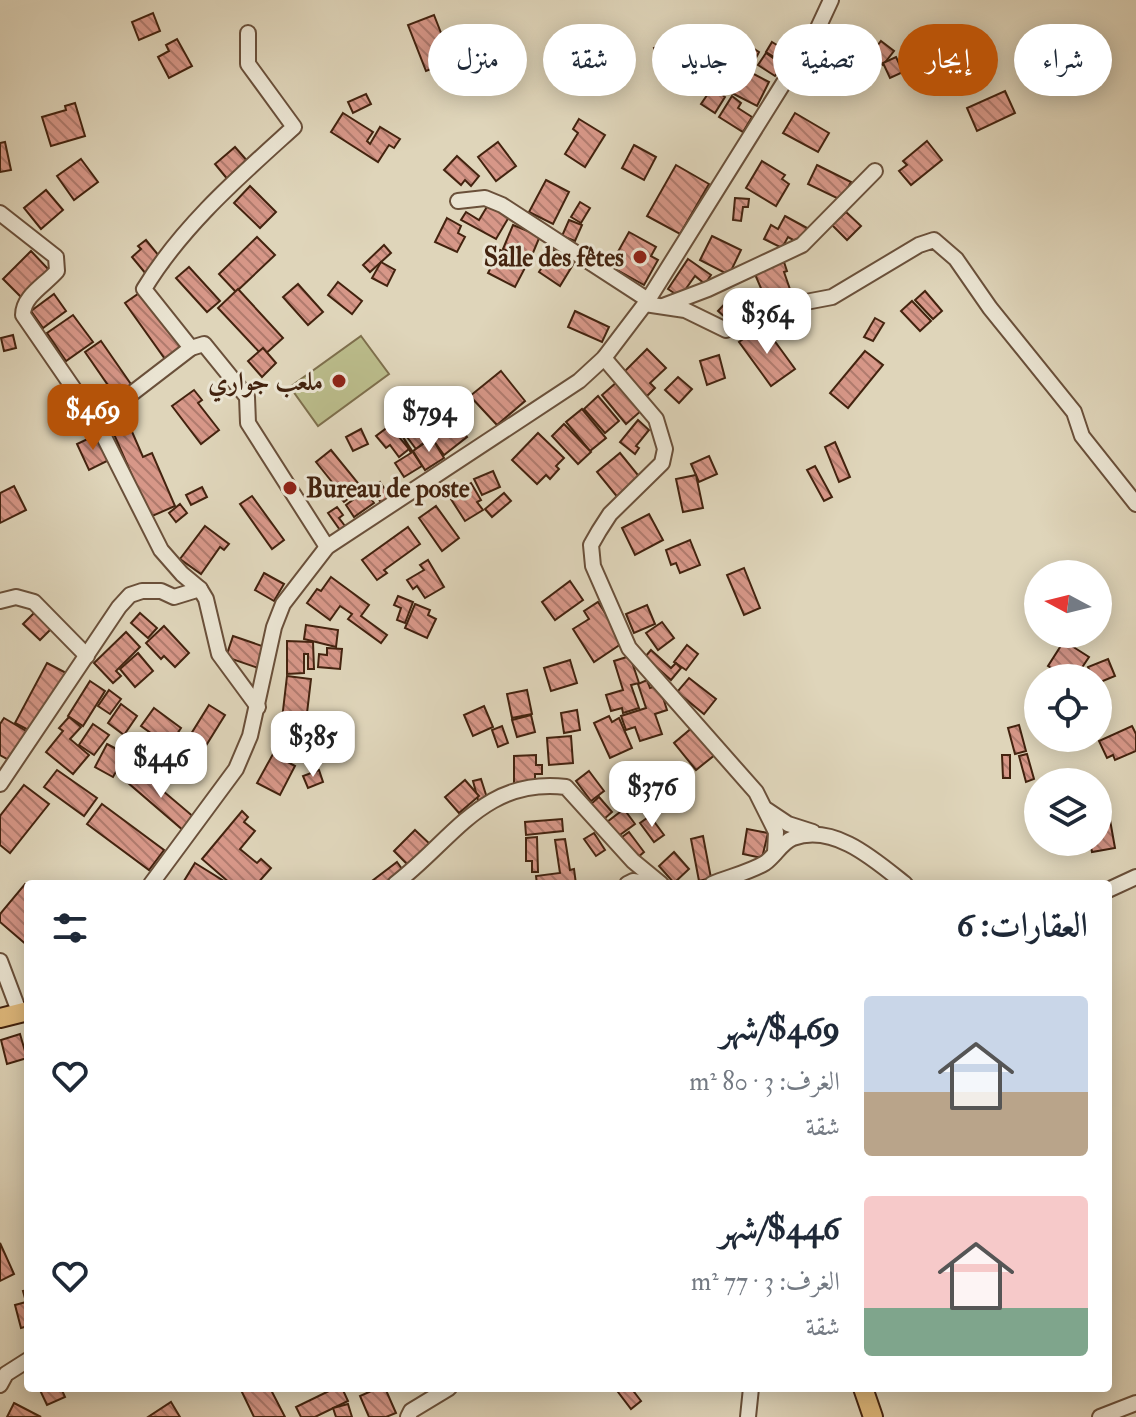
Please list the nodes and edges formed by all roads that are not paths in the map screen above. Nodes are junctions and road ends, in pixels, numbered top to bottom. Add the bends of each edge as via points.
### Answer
1 (831, 0) edge
2 (248, 33) dead end
3 (875, 171) dead end
4 (458, 201) dead end
5 (0, 213) edge
6 (652, 304) junction
7 (191, 348) junction
8 (604, 358) junction
9 (96, 421) junction
10 (1136, 504) edge
11 (327, 547) junction
12 (200, 589) junction
13 (0, 601) edge
14 (87, 656) junction
15 (258, 707) junction
16 (0, 784) edge
17 (767, 810) junction
18 (815, 833) junction
19 (775, 853) junction
20 (633, 861) junction
21 (416, 877) edge
22 (1136, 877) edge
23 (154, 880) edge
24 (630, 880) edge
25 (656, 880) edge
26 (722, 880) edge
27 (900, 880) edge
28 (1112, 888) edge
29 (0, 961) edge
30 (24, 1012) edge
31 (0, 1018) edge
32 (24, 1363) edge
33 (0, 1385) edge
34 (442, 1392) edge
35 (751, 1392) edge
36 (864, 1392) edge
37 (1136, 1403) edge
38 (408, 1417) edge
39 (748, 1417) edge
40 (873, 1417) edge
41 (1100, 1417) edge

1 - 6 street
2 - 7 street via 248,64 294,127 212,202 144,289
3 - 6 street via 802,245 708,289
4 - 6 street via 485,198 502,205
5 - 9 street via 56,257 57,271 28,299 23,315
6 - 8 street
6 - 10 street via 685,310 726,330 769,309 832,297 934,240 956,259 1074,412 1082,436
7 - 9 street
7 - 11 street via 204,344 247,397 248,423
8 - 11 street via 579,381
8 - 17 street via 656,419 665,449 662,463 599,531 591,545 593,566 629,648
9 - 12 street via 161,550
11 - 15 street via 283,604
12 - 14 street via 174,597 154,589 130,595
12 - 15 street via 219,654
13 - 14 street via 16,597 34,602
14 - 16 street
15 - 23 street via 236,769
17 - 18 street
17 - 19 street via 776,832
18 - 19 street via 790,838
18 - 27 street via 868,855
19 - 26 street via 765,863
20 - 21 street via 566,787 545,785 509,791 468,817
20 - 24 street
20 - 25 street
22 - 28 street
29 - 30 street
30 - 31 main road
32 - 33 street
34 - 38 street
35 - 39 street
36 - 40 main road
37 - 41 street

